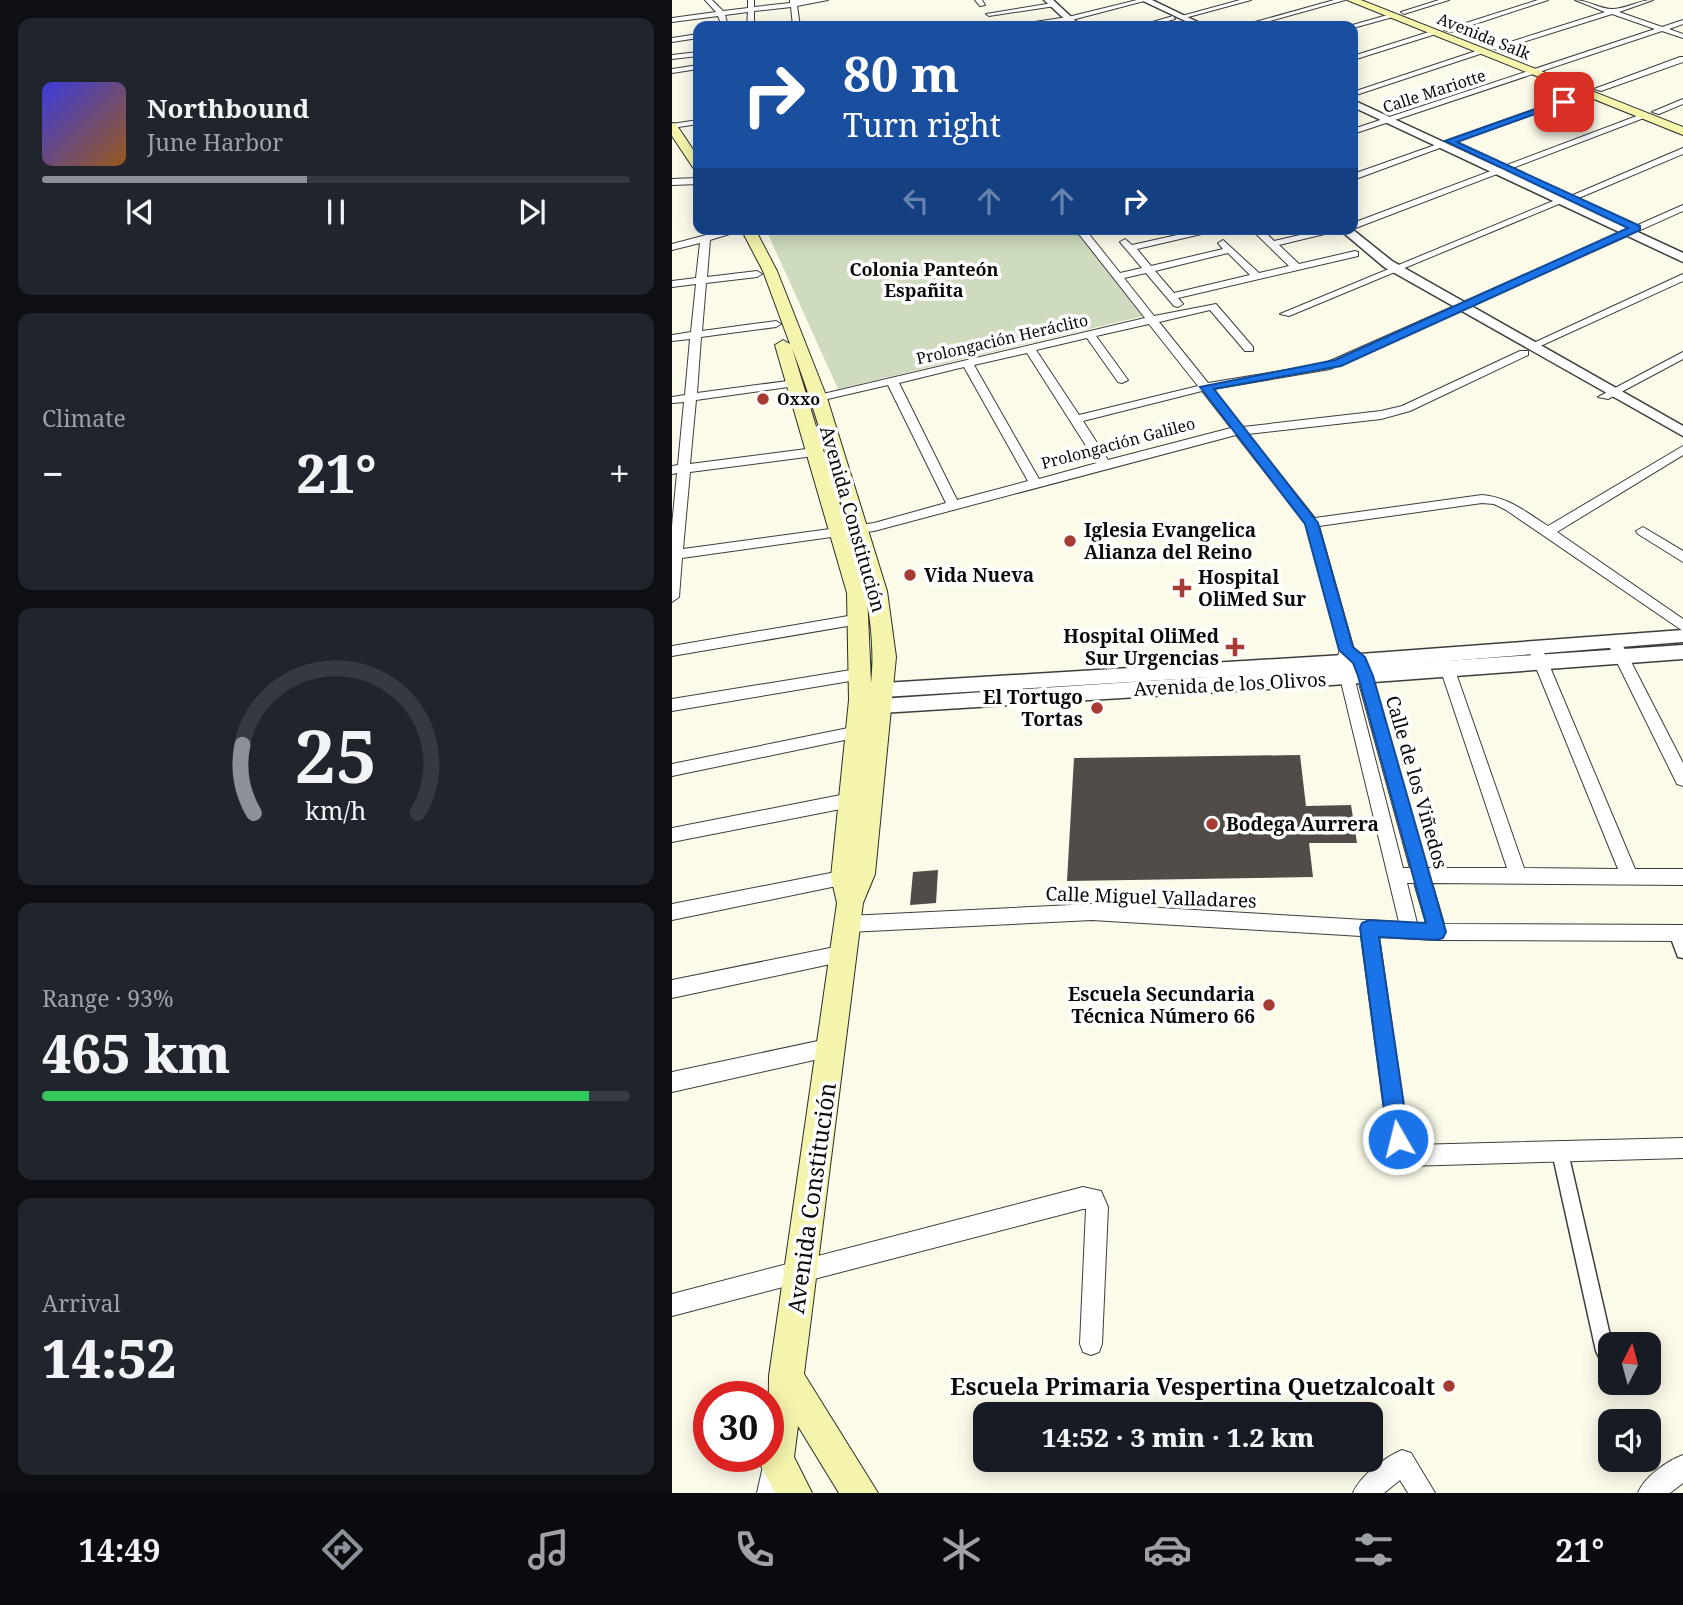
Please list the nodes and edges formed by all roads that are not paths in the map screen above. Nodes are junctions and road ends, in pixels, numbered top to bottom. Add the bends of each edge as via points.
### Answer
1 (708, 0) edge
2 (751, 0) edge
3 (825, 0) edge
4 (1141, 0) edge
5 (1248, 0) edge
6 (1342, 0) edge
7 (1352, 0) edge
8 (1372, 0) edge
9 (1446, 0) edge
10 (1545, 0) edge
11 (1578, 0) edge
12 (1591, 0) edge
13 (1650, 0) edge
14 (793, 2) edge
15 (1051, 2) edge
16 (752, 9) junction
17 (985, 9) edge
18 (1615, 10) junction
19 (1404, 12) junction
20 (721, 13) junction
21 (1391, 16) junction
22 (1177, 18) junction
23 (1068, 19) junction
24 (672, 20) edge
25 (723, 21) edge
26 (751, 21) edge
27 (796, 21) edge
28 (1052, 21) edge
29 (1071, 21) edge
30 (1164, 21) edge
31 (1182, 21) edge
32 (1186, 21) edge
33 (1264, 21) edge
34 (1683, 22) edge
35 (1358, 25) edge
36 (1667, 28) junction
37 (1448, 30) junction
38 (1434, 33) junction
39 (1683, 33) edge
40 (693, 37) edge
41 (672, 40) edge
42 (1496, 48) junction
43 (1482, 52) junction
44 (693, 55) edge
45 (1358, 56) edge
46 (672, 57) edge
47 (1683, 59) edge
48 (1545, 68) junction
49 (693, 69) edge
50 (672, 71) edge
51 (1533, 72) junction
52 (1598, 89) junction
53 (1358, 93) edge
54 (1586, 94) junction
55 (1358, 98) edge
56 (1683, 101) edge
57 (1358, 105) edge
58 (1651, 114) junction
59 (1393, 119) junction
60 (1683, 122) edge
61 (693, 123) edge
62 (672, 126) edge
63 (1358, 130) edge
64 (1683, 131) edge
65 (1446, 144) junction
66 (1683, 151) edge
67 (693, 158) edge
68 (1502, 170) junction
69 (1358, 175) edge
70 (693, 181) edge
71 (672, 182) edge
72 (1566, 199) junction
73 (1683, 208) edge
74 (1358, 224) edge
75 (1632, 230) junction
76 (720, 235) edge
77 (740, 235) edge
78 (751, 235) edge
79 (1085, 235) edge
80 (1184, 235) edge
81 (1219, 235) edge
82 (1262, 235) edge
83 (1314, 235) edge
84 (1351, 235) edge
85 (705, 239) junction
86 (1271, 244) junction
87 (672, 247) edge
88 (1683, 250) edge
89 (1233, 252) junction
90 (1355, 254) dead end
91 (1683, 258) edge
92 (1296, 267) junction
93 (1393, 268) junction
94 (1144, 272) junction
95 (757, 274) junction
96 (1683, 276) edge
97 (1257, 277) junction
98 (1117, 278) junction
99 (702, 281) junction
100 (672, 284) edge
101 (1457, 309) junction
102 (1284, 314) dead end
103 (1150, 321) junction
104 (776, 324) junction
105 (696, 335) junction
106 (1090, 335) junction
107 (672, 338) edge
108 (1030, 349) junction
109 (1249, 349) dead end
110 (1528, 349) junction
111 (1683, 355) edge
112 (967, 363) junction
113 (1122, 380) dead end
114 (892, 381) junction
115 (795, 383) junction
116 (1206, 387) junction
117 (1609, 395) junction
118 (690, 398) junction
119 (672, 400) edge
120 (810, 400) junction
121 (1077, 419) junction
122 (1241, 430) junction
123 (1683, 432) edge
124 (1683, 442) edge
125 (1683, 450) edge
126 (814, 452) junction
127 (1105, 465) junction
128 (678, 470) edge
129 (1036, 484) junction
130 (954, 507) junction
131 (1312, 523) junction
132 (848, 530) junction
133 (1643, 531) dead end
134 (1546, 533) junction
135 (1680, 552) edge
136 (674, 554) edge
137 (672, 597) edge
138 (860, 619) junction
139 (1683, 626) edge
140 (1683, 636) edge
141 (1612, 641) junction
142 (672, 651) edge
143 (1683, 652) edge
144 (1538, 656) junction
145 (1624, 656) junction
146 (1445, 662) junction
147 (1352, 665) junction
148 (870, 693) junction
149 (672, 705) edge
150 (858, 732) junction
151 (672, 770) edge
152 (1683, 779) edge
153 (851, 800) junction
154 (672, 835) edge
155 (1423, 874) junction
156 (1397, 875) junction
157 (1518, 876) junction
158 (1630, 877) junction
159 (1683, 877) edge
160 (850, 906) junction
161 (672, 912) edge
162 (1369, 928) junction
163 (1410, 931) junction
164 (1437, 932) junction
165 (1680, 933) edge
166 (1683, 952) edge
167 (672, 989) edge
168 (832, 1047) junction
169 (672, 1083) edge
170 (1683, 1148) edge
171 (1560, 1152) junction
172 (799, 1271) junction
173 (672, 1305) edge
174 (1601, 1332) edge
175 (1091, 1344) dead end
176 (786, 1376) junction
177 (1683, 1467) edge
178 (772, 1477) edge
179 (794, 1493) edge
180 (860, 1493) edge
181 (1365, 1493) edge
182 (1423, 1493) edge
183 (1650, 1493) edge

1 - 20 street
2 - 16 street
3 - 14 street
4 - 22 street
4 - 23 street
5 - 22 street
6 - 33 street
7 - 21 main road, Avenida Salk
8 - 19 main road, Avenida Salk
9 - 19 street
10 - 37 street
11 - 18 street
12 - 18 street
13 - 18 street
14 - 16 street
14 - 27 street
15 - 17 street
15 - 23 street
16 - 20 street
16 - 26 street
18 - 36 street
18 - 42 street
19 - 37 main road, Avenida Salk
20 - 24 street
20 - 25 street
21 - 35 street
21 - 38 main road, Avenida Salk
22 - 30 street
22 - 31 street
22 - 32 street
23 - 28 street
23 - 29 street
34 - 36 street, Calle Mariotte
36 - 39 street
36 - 48 street, Calle Mariotte
37 - 42 main road, Avenida Salk
38 - 43 main road, Avenida Salk
38 - 45 street
40 - 41 street
42 - 48 main road, Avenida Salk
43 - 51 main road, Avenida Salk
43 - 53 street
44 - 46 street
47 - 52 street
48 - 51 street, Calle Mariotte
48 - 52 main road, Avenida Salk
49 - 50 street
51 - 54 main road, Avenida Salk
51 - 59 street, Calle Mariotte
52 - 58 main road, Avenida Salk
54 - 58 main road, Avenida Salk
54 - 65 street
55 - 59 street
56 - 58 street
57 - 59 street
58 - 60 main road, Avenida Salk
58 - 64 main road, Avenida Salk
58 - 68 street
59 - 63 street, Calle Mariotte
59 - 65 street
61 - 62 street
62 - 67 main road
65 - 68 street
65 - 69 street
66 - 72 street
68 - 72 street
68 - 74 street
70 - 71 street
72 - 75 street
72 - 93 street
73 - 75 street
75 - 88 street
75 - 91 street
75 - 101 street
76 - 85 street
77 - 95 main road, Avenida Constitución
78 - 120 main road, Avenida Constitución via 770,271
79 - 98 street, Calle de los Viñedos
80 - 94 street via 1127,244
81 - 89 street
82 - 86 street
83 - 86 street
84 - 93 street
85 - 87 street
85 - 99 street
86 - 92 street
89 - 94 street
89 - 97 street
90 - 92 street
92 - 97 street
93 - 101 street
93 - 102 street
94 - 97 street via 1175,300
94 - 98 street
95 - 99 street
95 - 104 main road, Avenida Constitución
96 - 110 street, Prolongación Galileo
98 - 103 street, Calle de los Viñedos
99 - 100 street
99 - 105 street
101 - 110 street
101 - 116 street via 1326,367
103 - 106 street, Prolongación Heráclito
103 - 109 street, Prolongación Heráclito via 1212,306
103 - 116 street, Calle de los Viñedos
104 - 105 street
104 - 115 main road, Avenida Constitución
105 - 107 street
105 - 118 street
106 - 108 street, Prolongación Heráclito
106 - 113 street
108 - 112 street, Prolongación Heráclito
108 - 121 street
110 - 117 street
110 - 122 street, Prolongación Galileo via 1406,409
111 - 117 street
112 - 114 street, Prolongación Heráclito
112 - 129 street
114 - 120 street, Prolongación Heráclito
114 - 130 street
115 - 118 street
115 - 120 main road, Avenida Constitución
116 - 121 street
116 - 122 street, Calle de los Viñedos
117 - 123 street
117 - 124 street
118 - 119 street
118 - 128 street
120 - 126 main road, Avenida Constitución
120 - 132 main road, Avenida Constitución
121 - 127 street
122 - 127 street, Prolongación Galileo
122 - 131 street, Calle de los Viñedos
125 - 134 street
126 - 128 street
126 - 132 main road, Avenida Constitución
127 - 129 street, Prolongación Galileo
128 - 136 street
129 - 130 street, Prolongación Galileo
130 - 132 street, Prolongación Galileo
131 - 134 street via 1482,499 1511,507
131 - 147 street, Calle de los Viñedos
132 - 136 street, Prolongación Galileo
132 - 138 main road, Avenida Constitución
132 - 148 main road, Avenida Constitución via 877,591 885,657
133 - 135 street
134 - 139 street
136 - 137 street
138 - 142 street
138 - 148 main road, Avenida Constitución
140 - 141 street, Avenida de los Olivos
141 - 144 street, Avenida de los Olivos
141 - 145 street
143 - 145 street, Avenida de los Olivos
144 - 145 street, Avenida de los Olivos
144 - 146 street, Avenida de los Olivos
144 - 158 street
145 - 152 street
146 - 147 street, Avenida de los Olivos
146 - 157 street
147 - 148 street, Avenida de los Olivos via 1218,677
147 - 155 street, Calle de los Viñedos
147 - 156 street, Calle de los Viñedos
148 - 149 street
148 - 150 main road, Avenida Constitución
148 - 160 main road, Avenida Constitución
150 - 151 street
150 - 153 main road, Avenida Constitución
153 - 154 street
153 - 160 main road, Avenida Constitución
155 - 156 street
155 - 157 street
155 - 164 street, Calle de los Viñedos
156 - 163 street, Calle de los Viñedos
157 - 158 street
158 - 159 street
160 - 161 street
160 - 162 street, Calle Miguel Valladares via 1093,912
160 - 167 street
160 - 168 main road, Avenida Constitución
162 - 163 street, Calle Miguel Valladares
162 - 171 street via 1398,1139 1407,1156
163 - 164 street, Calle Miguel Valladares
164 - 165 street, Calle Miguel Valladares
165 - 166 street
168 - 169 street
168 - 172 main road, Avenida Constitución
170 - 171 street
171 - 174 street
172 - 173 street
172 - 175 street via 1093,1199 1097,1207
172 - 176 main road, Avenida Constitución
176 - 178 main road, Avenida Constitución
176 - 180 main road
177 - 183 street
178 - 179 main road
181 - 182 street via 1402,1462

